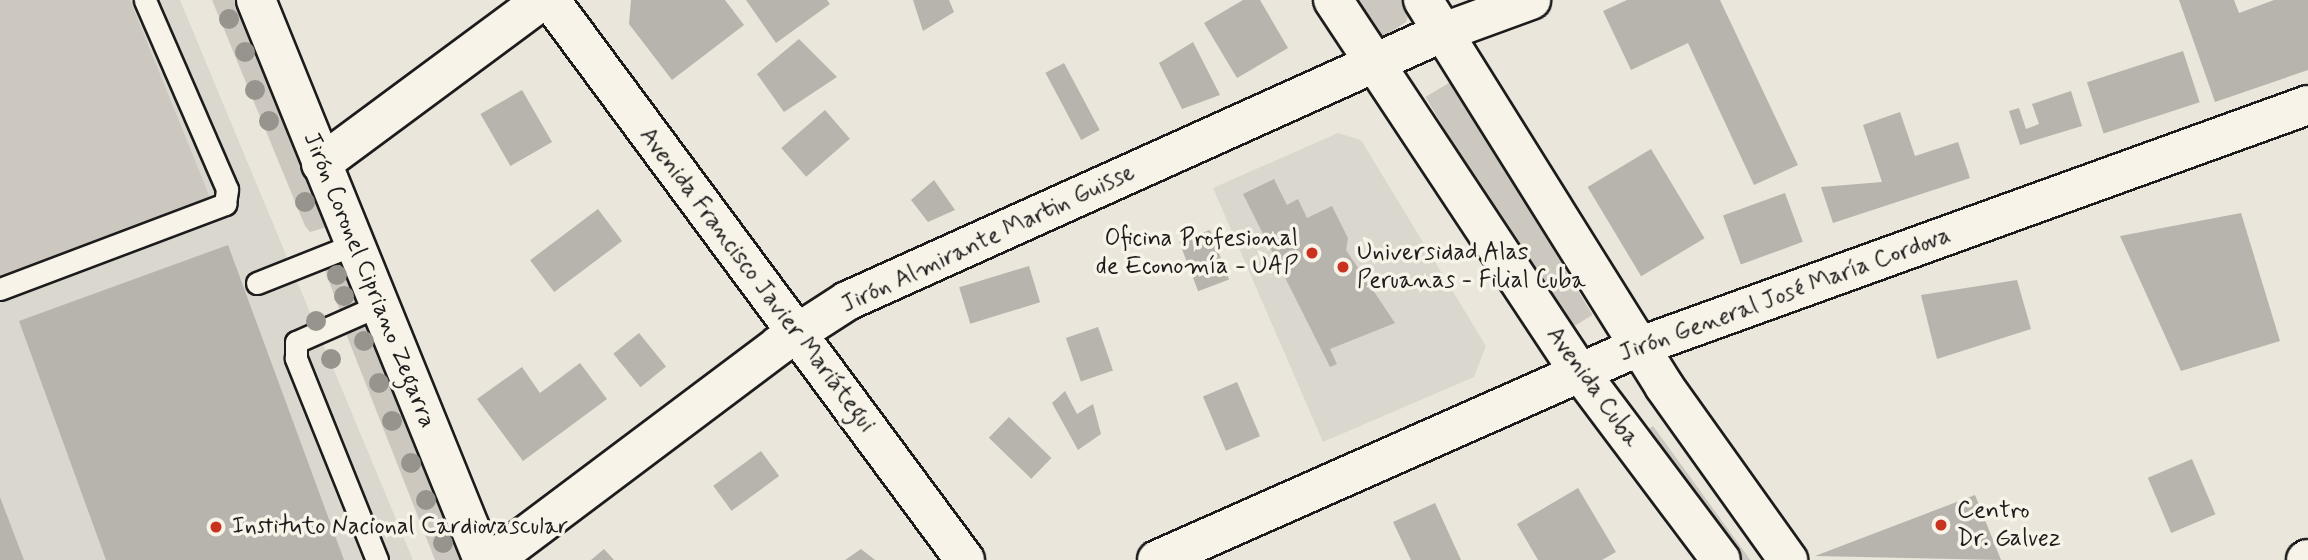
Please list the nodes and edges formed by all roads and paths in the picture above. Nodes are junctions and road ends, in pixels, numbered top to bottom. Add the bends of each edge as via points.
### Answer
1 (145, 0) edge
2 (256, 0) edge
3 (543, 0) edge
4 (550, 0) edge
5 (1333, 0) edge
6 (1423, 0) edge
7 (1531, 0) edge
8 (1441, 33) junction
9 (1374, 65) junction
10 (2308, 105) edge
11 (321, 164) junction
12 (355, 244) junction
13 (257, 284) dead end
14 (0, 289) edge
15 (380, 305) junction
16 (797, 334) junction
17 (1638, 347) junction
18 (1579, 371) junction
19 (377, 560) edge
20 (484, 560) edge
21 (493, 560) edge
22 (965, 560) edge
23 (1157, 560) edge
24 (1721, 560) edge
25 (1788, 560) edge

1 - 14 lane via 226,189 225,204
2 - 11 street, Jirón Coronel Cipriano Zegarra
3 - 11 street
4 - 16 street, Avenida Francisco Javier Mariátegui
5 - 9 street, Avenida Cuba
6 - 8 street
7 - 8 street, Jirón Almirante Martin Guisse
8 - 9 street, Jirón Almirante Martin Guisse
8 - 17 street
9 - 16 street, Jirón Almirante Martin Guisse via 847,301
9 - 18 street, Avenida Cuba
10 - 17 street, Jirón General José María Cordova
11 - 12 street, Jirón Coronel Cipriano Zegarra
12 - 13 lane
12 - 15 street, Jirón Coronel Cipriano Zegarra
15 - 19 lane via 296,342 296,358
15 - 20 street, Jirón Coronel Cipriano Zegarra
16 - 21 street, Jirón Almirante Martin Guisse
16 - 22 street, Avenida Francisco Javier Mariátegui
17 - 18 street, Jirón General José María Cordova
17 - 25 street
18 - 23 street, Jirón General José María Cordova
18 - 24 street, Avenida Cuba

